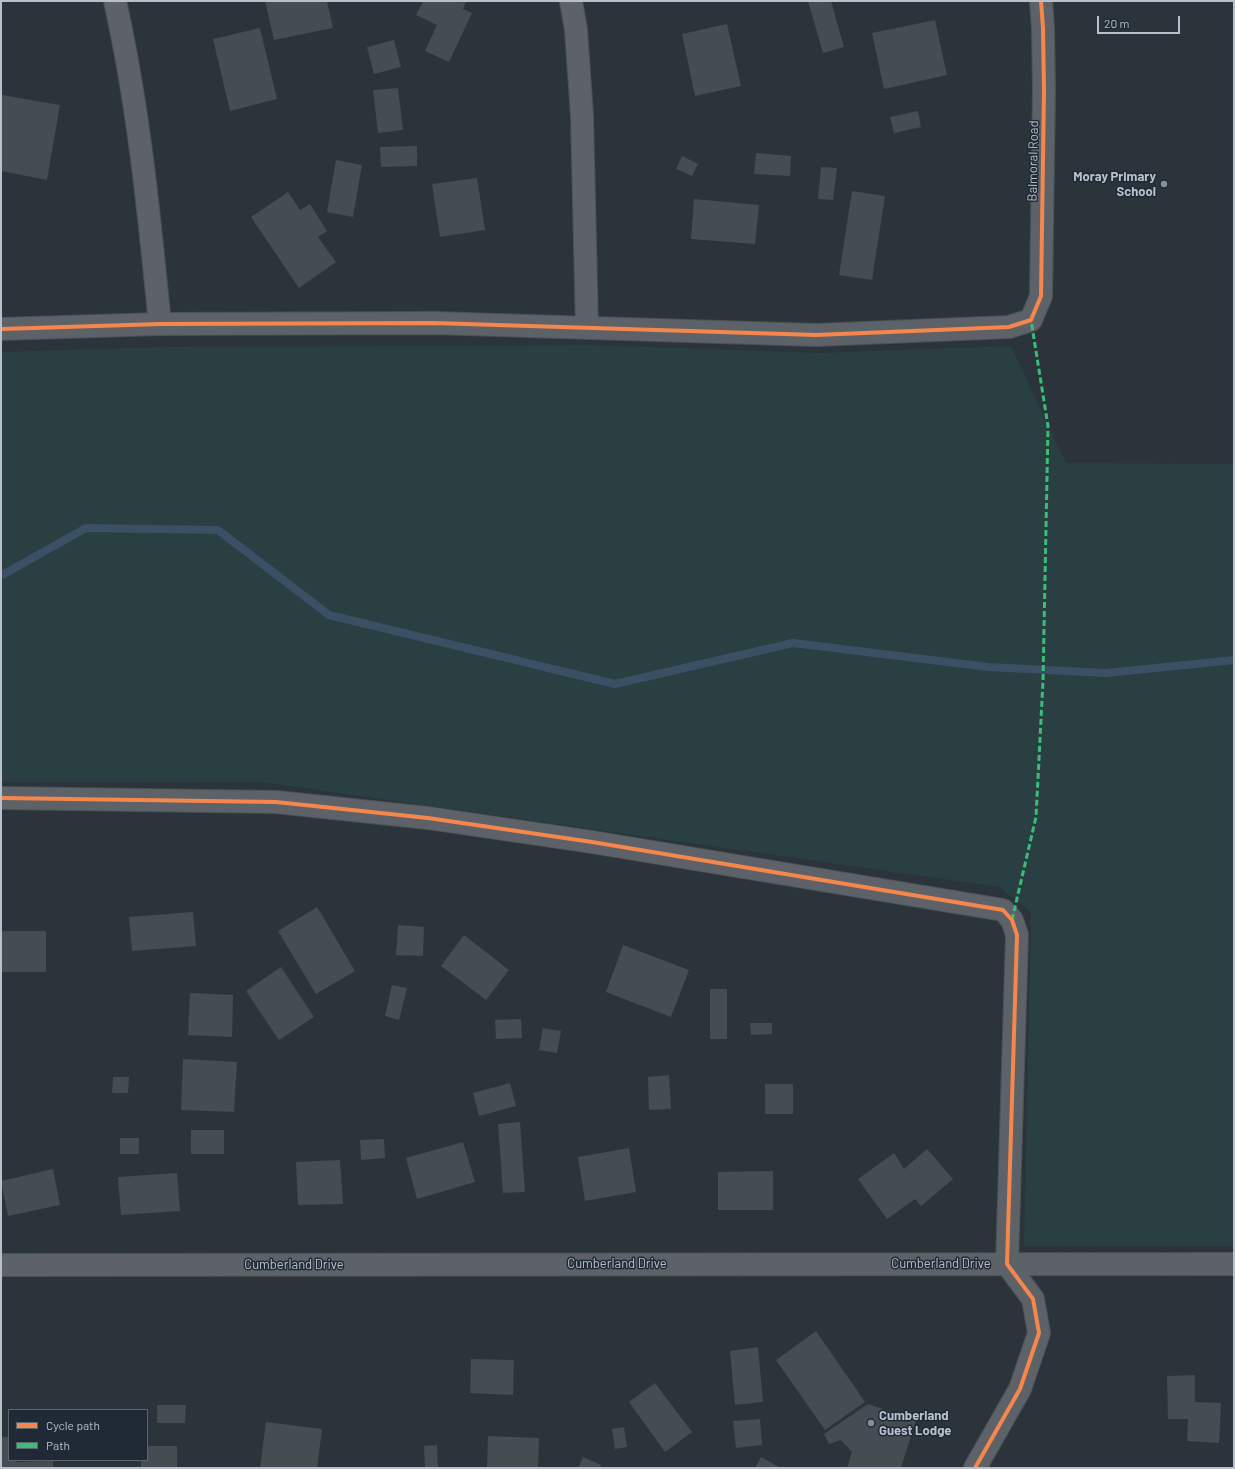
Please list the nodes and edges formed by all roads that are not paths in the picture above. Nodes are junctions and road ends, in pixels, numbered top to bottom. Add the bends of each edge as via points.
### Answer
1 (115, 1) edge
2 (571, 1) edge
3 (1041, 1) edge
4 (160, 324) junction
5 (587, 327) junction
6 (1, 329) edge
7 (1, 798) edge
8 (1007, 1264) junction
9 (1234, 1264) edge
10 (1, 1265) edge
11 (975, 1468) edge

1 - 4 street via 144,159
2 - 5 street via 576,30 582,116
3 - 5 street, Balmoral Road via 1044,90 1041,296 1031,320 1009,327 816,335
4 - 5 street via 434,323
4 - 6 street
7 - 8 street via 276,802 428,818 592,842 1003,910 1012,920 1017,935
8 - 9 street, Cumberland Drive
8 - 10 street, Cumberland Drive
8 - 11 street via 1033,1299 1039,1333 1020,1389

